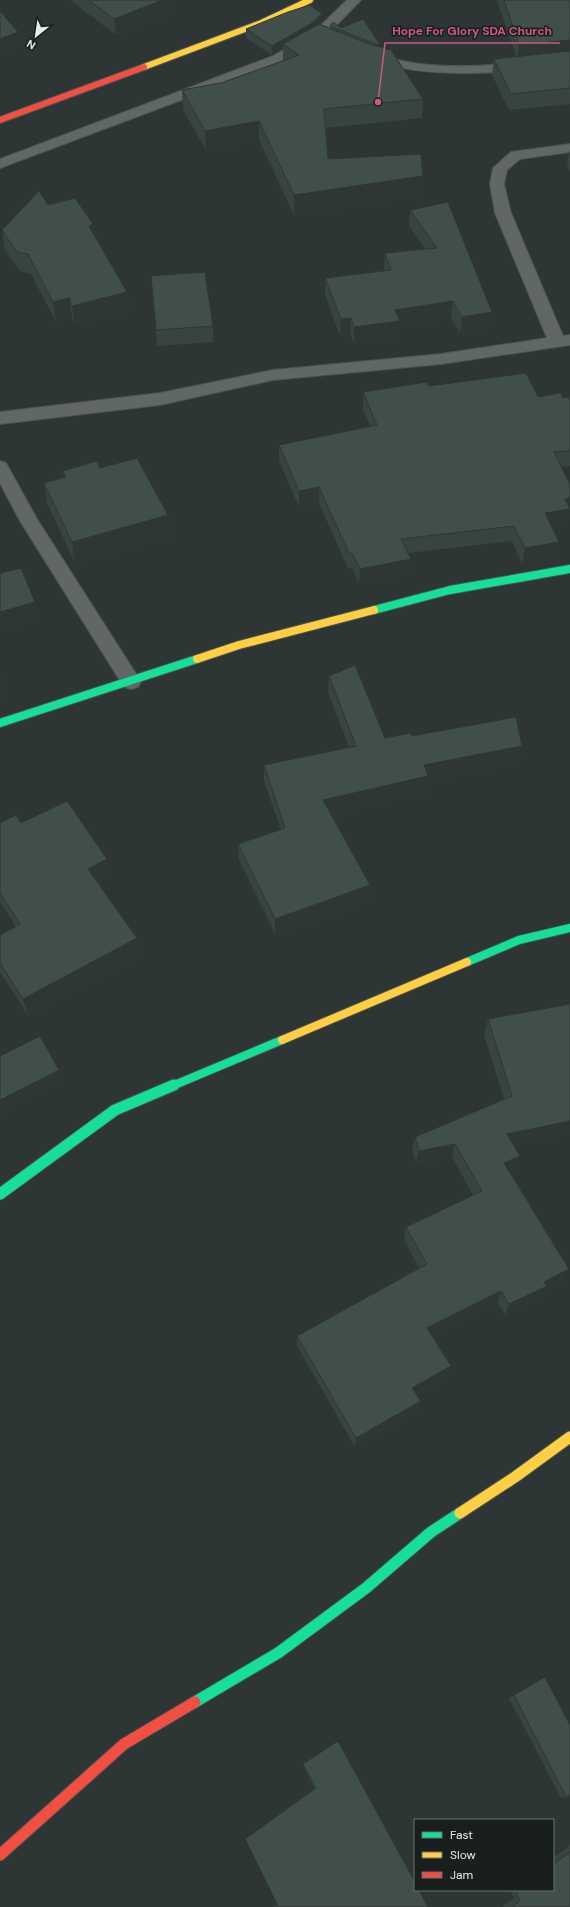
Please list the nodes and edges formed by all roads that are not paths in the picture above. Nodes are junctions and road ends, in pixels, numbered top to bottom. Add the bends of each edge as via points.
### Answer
1 (310, 0) edge
2 (354, 0) edge
3 (364, 55) edge
4 (570, 61) edge
5 (2, 116) edge
6 (570, 148) edge
7 (0, 164) edge
8 (564, 341) edge
9 (0, 418) edge
10 (0, 467) edge
11 (570, 569) edge
12 (131, 682) junction
13 (0, 723) edge
14 (570, 928) edge
15 (0, 1194) edge
16 (570, 1437) edge
17 (0, 1855) edge

1 - 5 street via 261,22
2 - 7 street via 325,39
3 - 4 street via 414,68 445,70 487,69
6 - 8 street via 516,155 500,168 496,184 503,213
8 - 9 street via 440,359 273,375 160,399
10 - 12 street via 29,521
11 - 12 street via 450,590 238,645
12 - 13 street
14 - 15 street via 519,940 115,1110
16 - 17 street via 431,1532 366,1588 278,1653 124,1744

